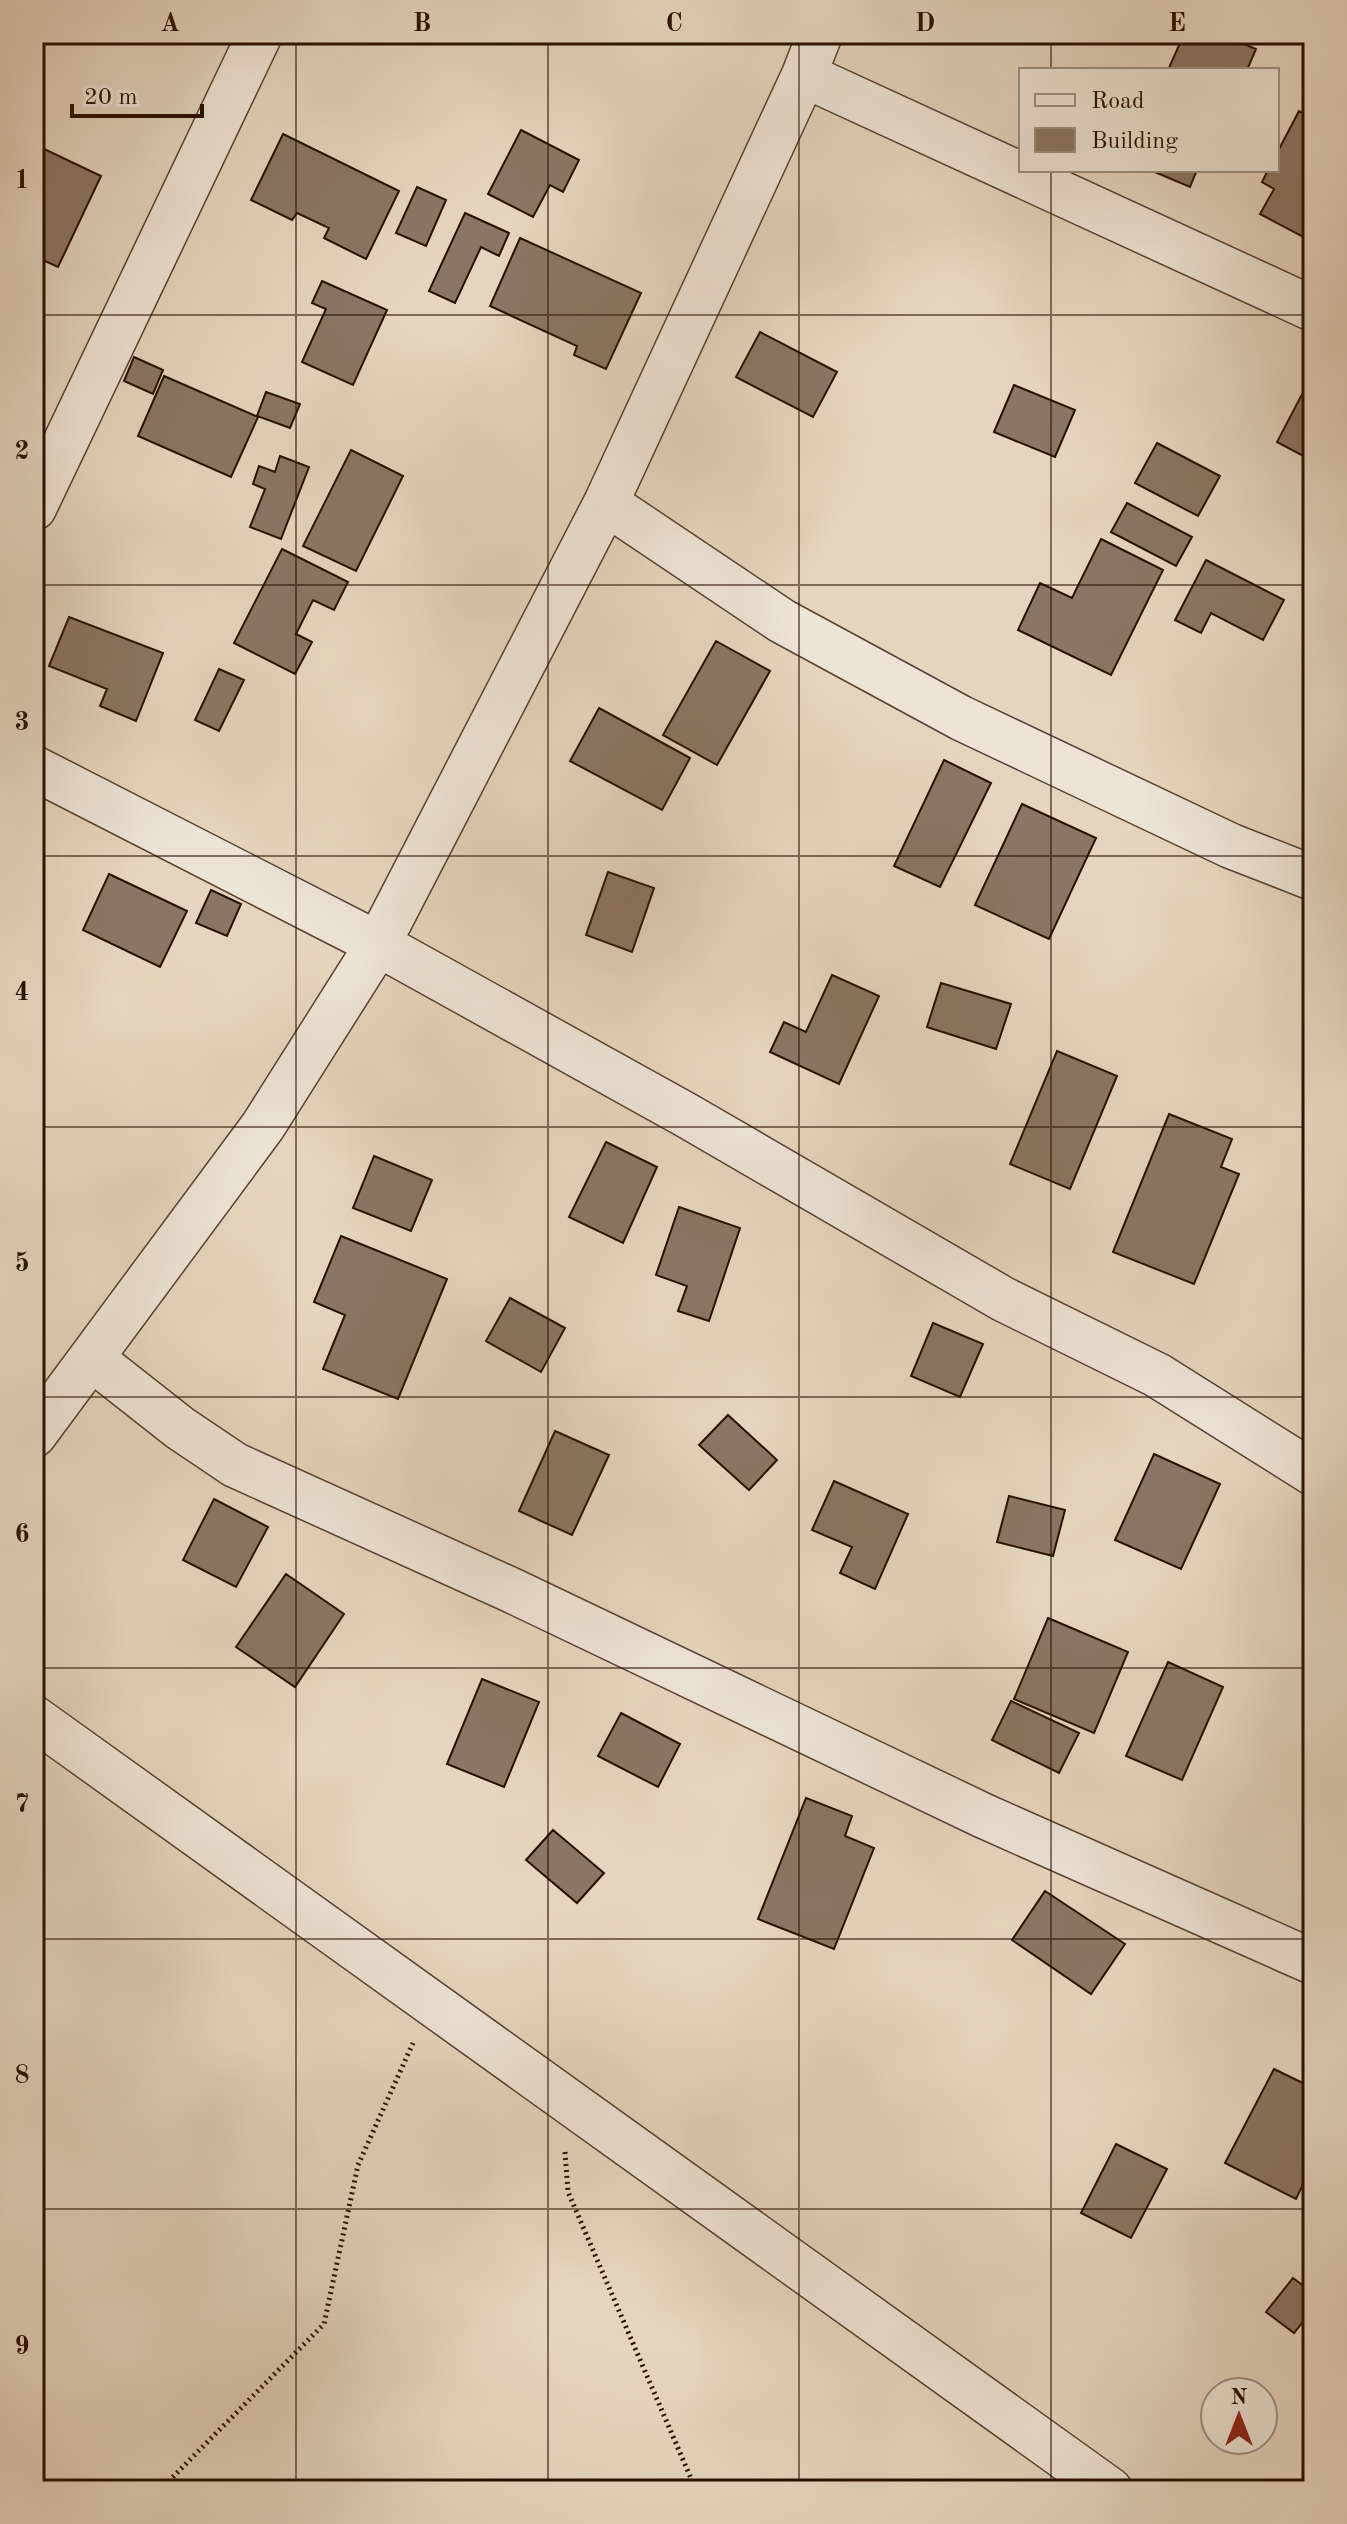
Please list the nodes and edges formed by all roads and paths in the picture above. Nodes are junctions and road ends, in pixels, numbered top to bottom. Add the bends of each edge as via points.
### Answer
1 (260, 34) edge
2 (820, 34) edge
3 (804, 75) junction
4 (1313, 309) edge
5 (606, 503) junction
6 (34, 508) edge
7 (34, 768) edge
8 (1313, 878) edge
9 (378, 944) junction
10 (91, 1358) junction
11 (34, 1435) edge
12 (1313, 1473) edge
13 (34, 1718) edge
14 (1313, 1962) edge
15 (431, 2002) junction
16 (561, 2095) junction
17 (160, 2490) edge
18 (696, 2490) edge
19 (1110, 2490) edge

1 - 6 street
2 - 3 street
3 - 4 street
3 - 5 street
5 - 8 street via 782,621 961,718 1231,846
5 - 9 street
7 - 9 street
9 - 10 street via 263,1126
9 - 12 street via 1003,1299 1157,1375
10 - 11 street
10 - 14 street via 235,1465 984,1816
13 - 15 street
15 - 16 street
15 - 17 path via 358,2165 324,2324
16 - 18 path via 568,2192
16 - 19 street

